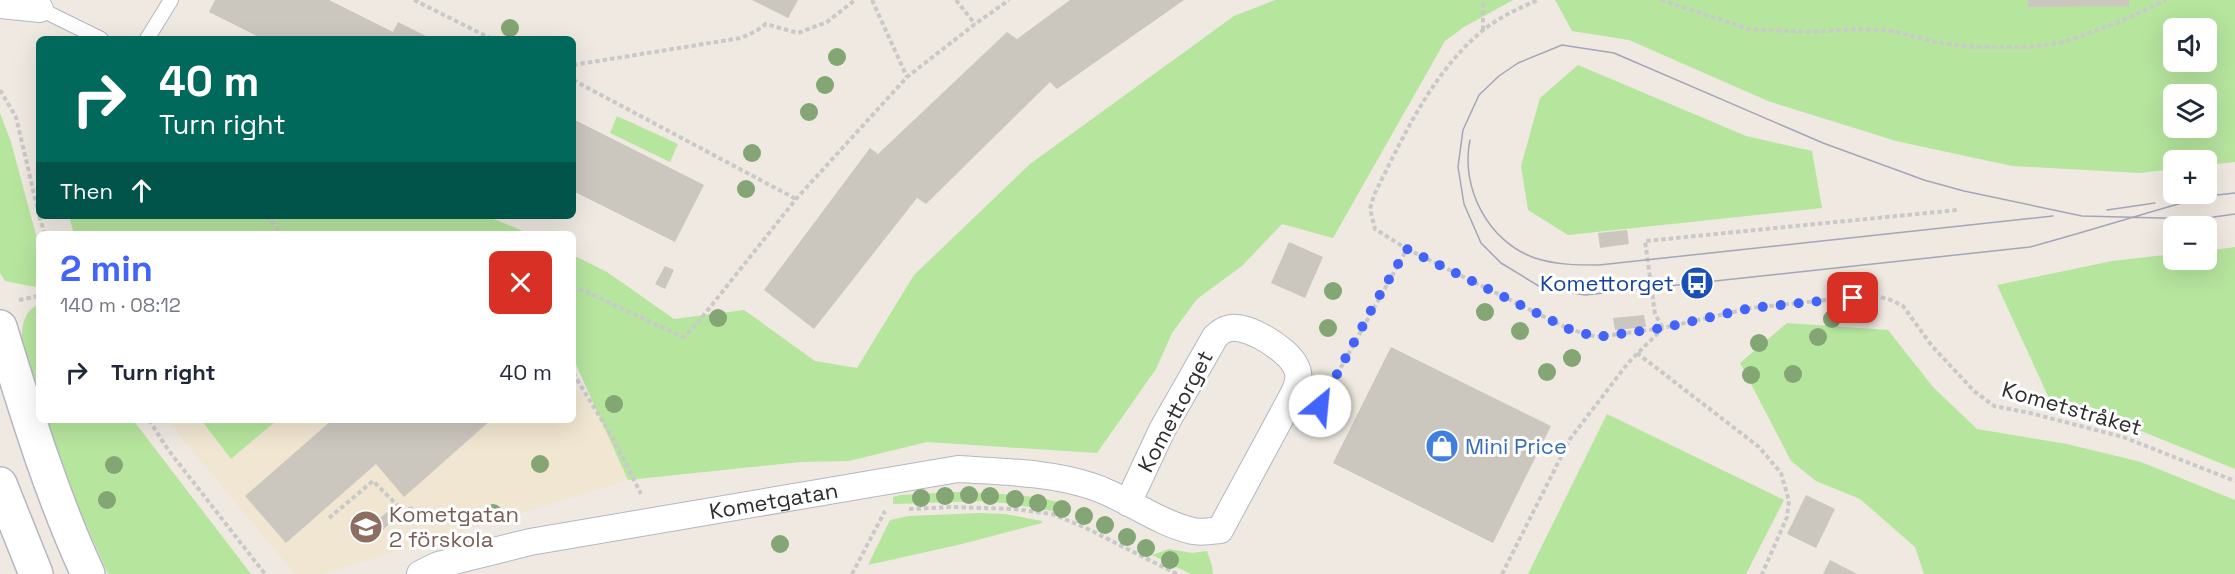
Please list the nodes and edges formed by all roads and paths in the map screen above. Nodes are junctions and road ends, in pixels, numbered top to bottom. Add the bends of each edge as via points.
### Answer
1 (171, 0) edge
2 (414, 0) edge
3 (855, 0) edge
4 (872, 0) edge
5 (956, 0) edge
6 (1009, 0) edge
7 (1483, 0) edge
8 (1538, 0) edge
9 (1661, 0) edge
10 (2166, 0) edge
11 (44, 4) edge
12 (0, 5) edge
13 (975, 24) junction
14 (1483, 31) junction
15 (96, 36) edge
16 (149, 36) edge
17 (486, 36) edge
18 (576, 65) edge
19 (907, 77) junction
20 (576, 82) edge
21 (0, 90) edge
22 (796, 199) junction
23 (36, 202) edge
24 (1958, 210) dead end
25 (269, 219) edge
26 (279, 231) edge
27 (1407, 249) junction
28 (576, 290) edge
29 (36, 298) edge
30 (8, 314) edge
31 (1663, 328) junction
32 (1637, 353) junction
33 (576, 378) edge
34 (1294, 393) junction
35 (151, 423) edge
36 (887, 480) junction
37 (2235, 481) edge
38 (0, 484) edge
39 (1128, 503) junction
40 (414, 508) dead end
41 (898, 509) dead end
42 (891, 510) dead end
43 (885, 512) junction
44 (329, 519) dead end
45 (650, 521) junction
46 (36, 574) edge
47 (88, 574) edge
48 (265, 574) edge
49 (420, 574) edge
50 (852, 574) edge
51 (1177, 574) edge
52 (1502, 574) edge
53 (1762, 574) edge

1 - 16 lane
2 - 17 path
3 - 18 path via 827,21 798,33 766,24 741,38
4 - 19 path
5 - 13 path
6 - 13 path
7 - 14 path
8 - 14 path
9 - 10 path via 1749,29 1892,31 1940,43 1984,47 2064,42
11 - 12 street
11 - 15 lane
13 - 19 path
14 - 27 path, Kometstråket via 1454,60 1415,114 1374,195 1370,208 1375,229
19 - 22 path
20 - 22 path
21 - 23 path via 16,117
22 - 28 path via 683,337
24 - 31 path via 1645,241 1654,314
25 - 26 path
27 - 31 path, Kometstråket via 1569,329 1597,337
27 - 34 path via 1320,406
29 - 30 path
30 - 47 street via 36,443 66,527
31 - 32 path
31 - 37 path, Kometstråket via 1751,308 1874,295 1902,306 1939,354 1994,406 2123,437
32 - 52 path via 1570,439
32 - 53 path via 1760,447 1781,472 1789,501 1787,517
33 - 45 path via 639,488
34 - 39 street, Komettorget via 1220,530 1194,532
34 - 39 street, Komettorget via 1299,378 1286,353 1247,329 1227,328 1215,337 1185,388
35 - 48 path
36 - 39 street, Kometgatan via 958,469 1017,472 1065,478
36 - 43 path
36 - 45 street, Kometgatan
38 - 46 street
40 - 44 path via 402,510 373,481
41 - 51 path via 953,507 1052,514
42 - 43 path
43 - 50 path
45 - 49 street, Kometgatan via 530,542 438,565

